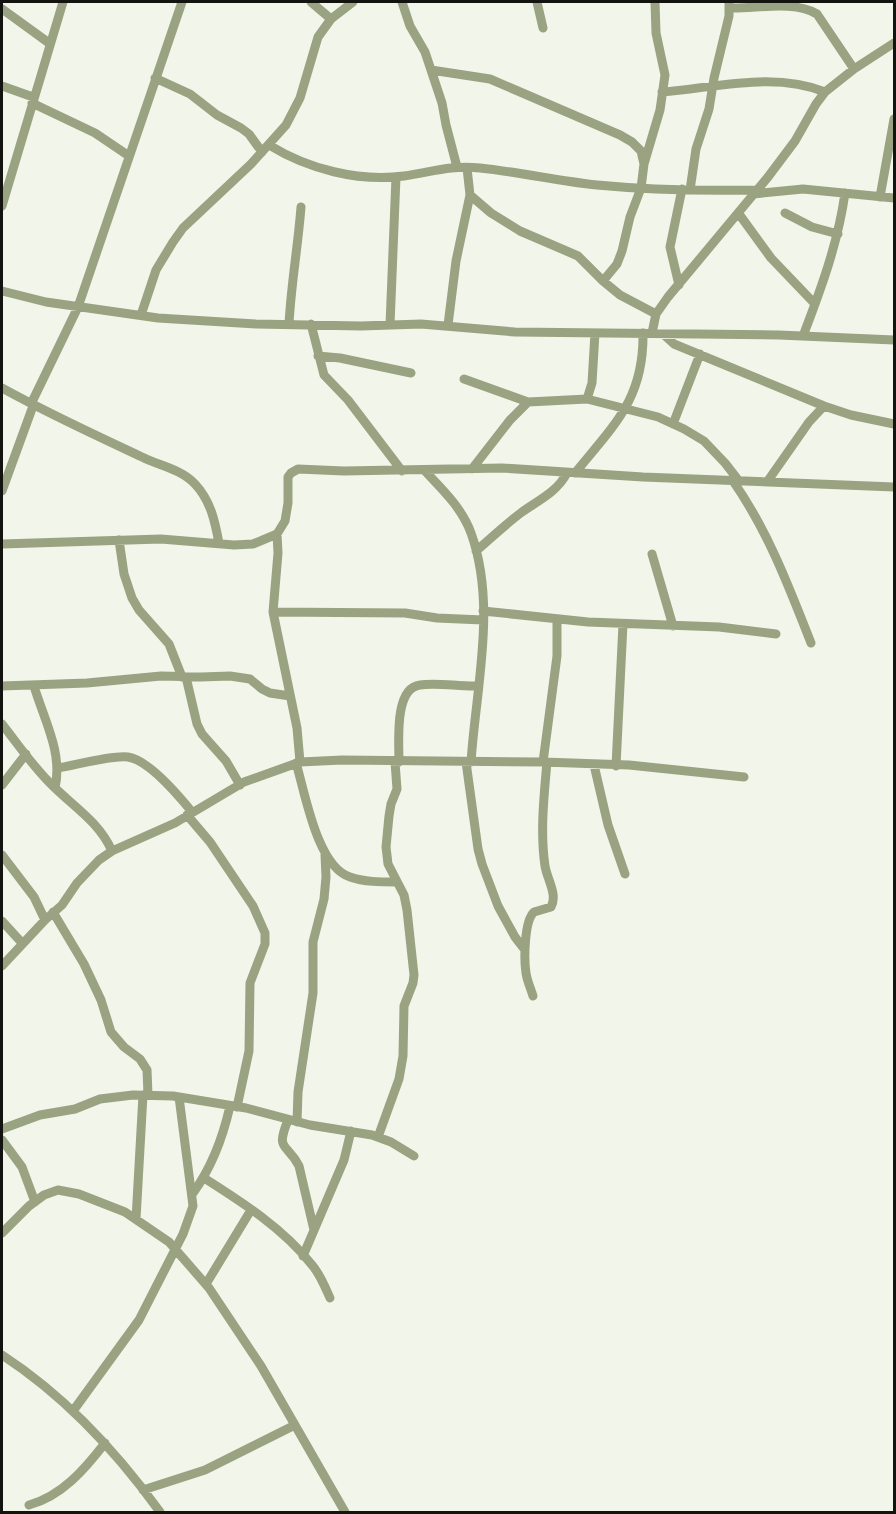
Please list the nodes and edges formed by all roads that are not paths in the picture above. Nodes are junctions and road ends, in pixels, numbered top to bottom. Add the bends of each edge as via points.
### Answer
1 (63, 2) edge
2 (182, 2) edge
3 (311, 2) edge
4 (353, 2) edge
5 (402, 2) edge
6 (537, 2) edge
7 (655, 2) edge
8 (729, 5) edge
9 (2, 9) edge
10 (331, 19) junction
11 (543, 28) dead end
12 (894, 43) edge
13 (49, 44) junction
14 (854, 69) junction
15 (431, 70) junction
16 (155, 78) junction
17 (2, 86) edge
18 (712, 87) junction
19 (662, 92) junction
20 (825, 92) junction
21 (33, 100) junction
22 (894, 119) edge
23 (265, 149) junction
24 (129, 156) junction
25 (644, 164) junction
26 (462, 167) junction
27 (396, 177) junction
28 (641, 188) junction
29 (686, 190) junction
30 (754, 192) junction
31 (845, 193) junction
32 (470, 195) junction
33 (880, 197) junction
34 (894, 198) edge
35 (2, 206) edge
36 (301, 207) dead end
37 (785, 213) dead end
38 (739, 214) junction
39 (838, 234) junction
40 (603, 281) junction
41 (679, 285) junction
42 (2, 291) edge
43 (815, 304) junction
44 (78, 307) junction
45 (656, 314) junction
46 (141, 315) junction
47 (290, 324) junction
48 (311, 324) junction
49 (390, 325) junction
50 (448, 325) junction
51 (595, 333) junction
52 (648, 333) junction
53 (663, 334) junction
54 (803, 336) junction
55 (894, 340) edge
56 (700, 354) junction
57 (318, 356) junction
58 (411, 373) dead end
59 (464, 379) dead end
60 (2, 388) edge
61 (587, 399) junction
62 (528, 402) junction
63 (32, 405) junction
64 (824, 406) junction
65 (626, 409) junction
66 (673, 424) junction
67 (894, 424) edge
68 (472, 469) junction
69 (424, 470) junction
70 (402, 471) junction
71 (571, 473) junction
72 (736, 481) junction
73 (767, 482) junction
74 (894, 487) edge
75 (2, 490) edge
76 (277, 534) junction
77 (120, 540) junction
78 (219, 543) junction
79 (2, 544) edge
80 (476, 552) junction
81 (652, 554) dead end
82 (273, 612) junction
83 (483, 616) junction
84 (557, 619) junction
85 (623, 624) junction
86 (673, 626) junction
87 (776, 634) dead end
88 (812, 643) dead end
89 (184, 677) junction
90 (2, 686) edge
91 (34, 686) junction
92 (478, 686) junction
93 (290, 696) junction
94 (2, 724) edge
95 (26, 754) junction
96 (298, 762) junction
97 (397, 762) junction
98 (468, 762) junction
99 (545, 762) junction
100 (594, 765) junction
101 (616, 766) junction
102 (58, 768) junction
103 (744, 777) dead end
104 (2, 785) edge
105 (240, 785) junction
106 (55, 788) junction
107 (190, 814) junction
108 (112, 851) junction
109 (2, 855) edge
110 (325, 855) junction
111 (625, 873) dead end
112 (396, 882) junction
113 (53, 912) junction
114 (45, 920) junction
115 (2, 921) edge
116 (22, 943) junction
117 (525, 950) junction
118 (2, 966) edge
119 (533, 996) dead end
120 (145, 1095) junction
121 (179, 1097) junction
122 (234, 1106) junction
123 (293, 1121) junction
124 (2, 1129) edge
125 (351, 1131) junction
126 (378, 1137) junction
127 (2, 1140) edge
128 (414, 1156) dead end
129 (204, 1178) junction
130 (193, 1193) junction
131 (34, 1202) junction
132 (251, 1210) junction
133 (136, 1219) junction
134 (314, 1230) junction
135 (2, 1233) edge
136 (175, 1248) junction
137 (303, 1256) junction
138 (206, 1284) junction
139 (330, 1298) dead end
140 (2, 1355) edge
141 (73, 1411) junction
142 (295, 1425) junction
143 (105, 1443) junction
144 (144, 1490) junction
145 (29, 1505) dead end
146 (160, 1512) edge
147 (345, 1512) edge

1 - 13 street
2 - 16 street
3 - 10 street
4 - 10 street
5 - 15 street
6 - 11 street
7 - 19 street via 656,33 665,75
8 - 14 street via 808,8 817,14
8 - 18 street
9 - 13 street
10 - 23 street via 314,46 295,112
12 - 14 street
13 - 21 street
14 - 20 street
15 - 25 street via 490,80 620,135 641,151
15 - 26 street
16 - 23 street via 190,94
16 - 24 street
17 - 21 street
18 - 19 street
18 - 20 street via 786,82 807,84
18 - 29 street
19 - 25 street
20 - 30 street via 795,141
21 - 24 street
21 - 35 street
22 - 33 street
23 - 27 street via 314,167 360,176
23 - 46 street via 172,242 156,270
24 - 44 street
25 - 28 street
26 - 27 street
26 - 28 street
26 - 32 street
27 - 49 street
28 - 29 street
28 - 40 street via 617,264
29 - 30 street
29 - 41 street via 670,247
30 - 31 street via 803,189
30 - 38 street
31 - 33 street
31 - 39 street
32 - 40 street via 520,231 578,256
32 - 50 street
33 - 34 street
36 - 47 street
37 - 39 street via 812,227
38 - 41 street
38 - 43 street via 771,258
39 - 43 street
40 - 45 street
41 - 45 street
42 - 44 street
43 - 54 street
44 - 46 street
44 - 63 street
45 - 52 street
46 - 47 street
47 - 48 street
48 - 49 street
48 - 57 street
49 - 50 street
50 - 51 street via 514,332
51 - 52 street
51 - 61 street via 592,383
52 - 53 street
52 - 65 street via 641,373
53 - 54 street
53 - 56 street via 674,344
54 - 55 street
56 - 64 street
56 - 66 street
57 - 58 street
57 - 70 street via 324,375
59 - 62 street
60 - 63 street
61 - 62 street
61 - 65 street
62 - 68 street
63 - 75 street
63 - 78 street via 180,472 204,495
64 - 67 street
64 - 73 street
65 - 66 street
65 - 71 street
66 - 72 street via 704,441
68 - 69 street
68 - 71 street
69 - 70 street
69 - 80 street via 451,499 470,531
70 - 76 street via 294,470 287,481 285,521
71 - 72 street
71 - 80 street
72 - 73 street
72 - 88 street via 772,547
73 - 74 street
76 - 78 street via 253,544
76 - 82 street
77 - 78 street
77 - 79 street
77 - 89 street via 132,598 169,644
80 - 83 street
81 - 86 street
82 - 83 street
82 - 93 street
83 - 84 street
83 - 92 street
84 - 85 street
84 - 99 street via 557,656
85 - 86 street
85 - 101 street
86 - 87 street
89 - 91 street
89 - 93 street via 242,677 270,693
89 - 105 street via 202,734
90 - 91 street
91 - 102 street
92 - 97 street via 422,684 407,693 401,706
92 - 98 street
93 - 96 street via 297,728
94 - 95 street
95 - 104 street
95 - 106 street
96 - 97 street
96 - 105 street
96 - 110 street via 316,837
97 - 98 street
97 - 112 street via 397,789 391,804 386,847
98 - 99 street
98 - 117 street via 482,864 498,906
99 - 100 street
99 - 117 street via 542,835 554,897 546,910 530,915
100 - 101 street
100 - 111 street via 608,825
101 - 103 street
102 - 106 street
102 - 107 street via 134,759 156,774
105 - 107 street
106 - 108 street via 94,822
107 - 108 street
107 - 122 street via 253,906 265,933 265,944 250,983 249,1051
108 - 113 street via 93,865
109 - 114 street via 34,897
110 - 112 street via 348,877
110 - 123 street via 324,899 313,942 313,993
112 - 126 street via 407,910 414,975 404,1006 399,1079
113 - 114 street
113 - 120 street via 94,983 111,1032 147,1070
114 - 116 street
115 - 116 street
116 - 118 street
117 - 119 street
120 - 121 street
120 - 124 street via 100,1099 75,1109 40,1114
120 - 133 street
121 - 122 street
121 - 130 street
122 - 123 street
122 - 129 street
123 - 125 street
123 - 134 street via 282,1142 299,1166
125 - 126 street
125 - 134 street via 344,1160
126 - 128 street
127 - 131 street via 22,1167
129 - 130 street
129 - 132 street
130 - 136 street via 194,1206
131 - 133 street via 58,1190 79,1194
131 - 135 street
132 - 137 street
132 - 138 street
133 - 136 street
134 - 137 street
136 - 138 street
136 - 141 street via 139,1320
137 - 139 street via 313,1266
138 - 142 street
140 - 141 street
141 - 143 street
142 - 144 street via 205,1470
142 - 147 street
143 - 144 street
143 - 145 street via 69,1483
144 - 146 street

